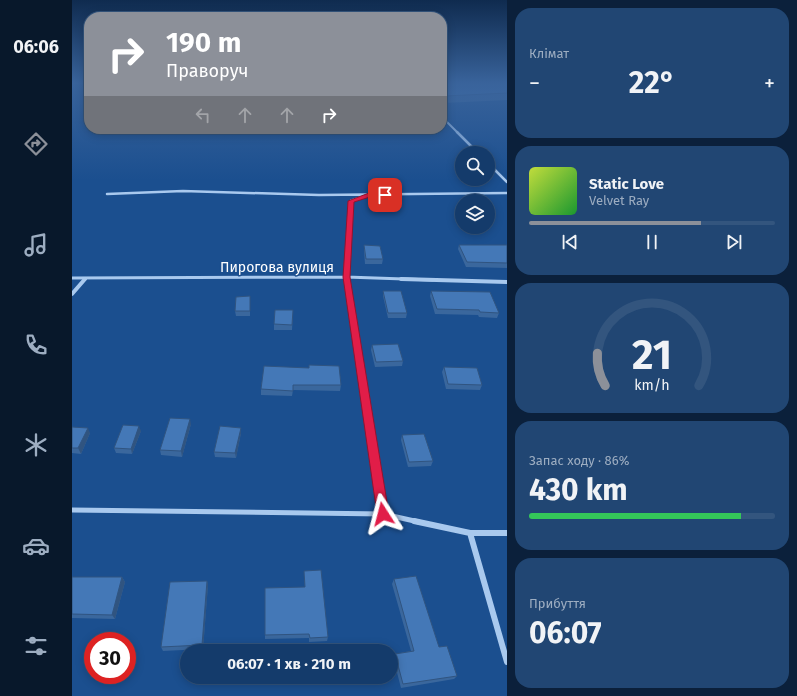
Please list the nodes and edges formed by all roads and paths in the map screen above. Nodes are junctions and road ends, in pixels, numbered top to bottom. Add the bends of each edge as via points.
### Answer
1 (447, 122) edge
2 (471, 146) edge
3 (495, 170) edge
4 (507, 182) edge
5 (507, 193) edge
6 (107, 194) dead end
7 (369, 195) junction
8 (346, 277) junction
9 (72, 278) edge
10 (85, 278) junction
11 (507, 282) edge
12 (72, 294) edge
13 (72, 510) edge
14 (383, 514) junction
15 (470, 533) junction
16 (507, 533) edge
17 (507, 662) edge

1 - 2 street
3 - 4 street
5 - 7 street
6 - 7 street via 183,191
7 - 8 street via 351,201
8 - 10 street, Пирогова вулиця
8 - 11 street, Пирогова вулиця
8 - 14 street
9 - 10 street, Пирогова вулиця
10 - 12 street
13 - 14 street
14 - 15 street
15 - 16 street
15 - 17 street

